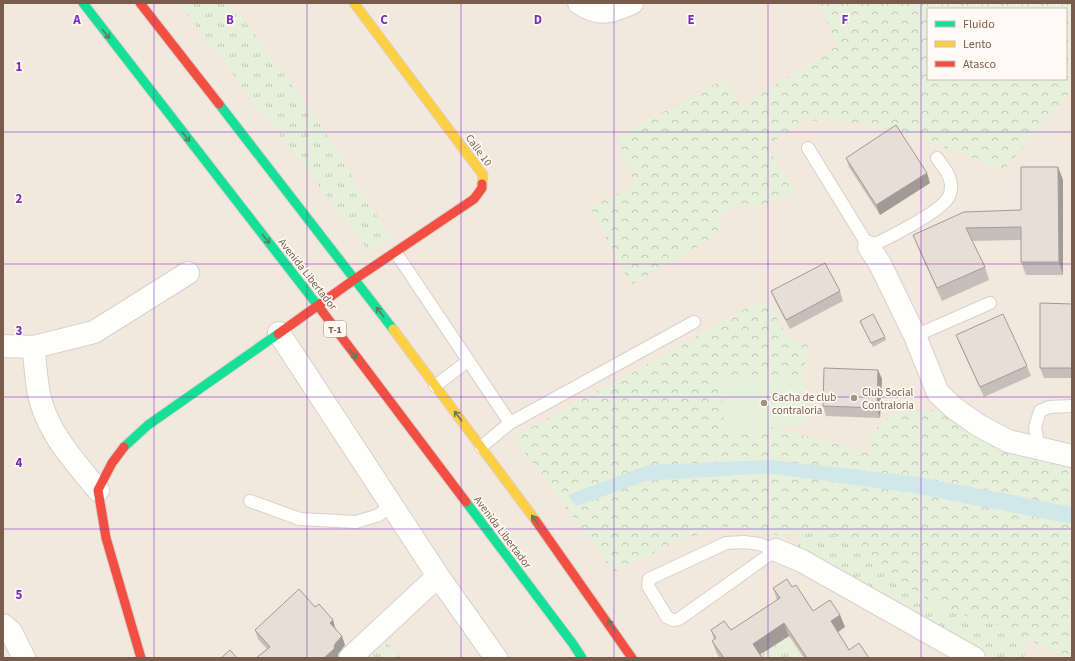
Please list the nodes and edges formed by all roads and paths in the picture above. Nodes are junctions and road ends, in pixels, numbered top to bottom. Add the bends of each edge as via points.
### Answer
1 (83, 3) edge
2 (140, 3) edge
3 (580, 3) edge
4 (632, 3) edge
5 (357, 4) edge
6 (808, 148) dead end
7 (937, 158) dead end
8 (869, 247) junction
9 (396, 253) junction
10 (188, 273) dead end
11 (355, 279) junction
12 (990, 303) dead end
13 (318, 306) junction
14 (694, 322) dead end
15 (279, 333) junction
16 (915, 336) junction
17 (3, 346) edge
18 (34, 347) junction
19 (468, 361) junction
20 (436, 386) junction
21 (1072, 406) edge
22 (510, 423) junction
23 (481, 447) junction
24 (1039, 449) junction
25 (1072, 456) edge
26 (98, 490) junction
27 (250, 501) dead end
28 (391, 504) junction
29 (776, 550) junction
30 (438, 576) junction
31 (3, 625) edge
32 (24, 658) edge
33 (141, 658) edge
34 (350, 658) edge
35 (496, 658) edge
36 (582, 658) edge
37 (632, 658) edge
38 (974, 658) edge

1 -> 13 main road, Avenida Libertador / T-1
2 - 11 main road
3 - 4 street via 589,10 610,12
5 - 9 main road, Calle 10 via 483,174 482,188 474,199
6 - 8 lane
7 - 8 lane via 949,176 951,186 948,199 933,212
8 - 16 street
9 - 11 main road, Calle 10
9 - 19 lane
10 - 18 street via 94,332
11 - 13 main road, Calle 10
20 -> 11 main road
12 - 16 lane
13 - 15 main road, Calle 10
13 -> 36 main road, Avenida Libertador / T-1
14 - 22 lane
15 - 26 main road, Calle 10 via 148,425 127,444 112,463
15 - 28 street
16 - 24 street via 938,393 954,408 978,426 1008,441
17 - 18 street
18 - 26 street via 41,402 50,424 63,448
19 - 20 lane
19 - 22 lane
23 -> 20 main road
21 - 24 lane via 1040,410 1035,427
22 - 23 lane
37 -> 23 main road via 603,614
24 - 25 street
26 - 33 main road via 106,538
27 - 28 lane via 300,519 356,522 379,515
28 - 30 street
29 - 29 lane via 676,621 667,617 648,586 649,579 655,575 726,543 760,544
29 - 38 street via 802,561
30 - 34 street
30 - 35 street
31 - 32 street via 11,632

